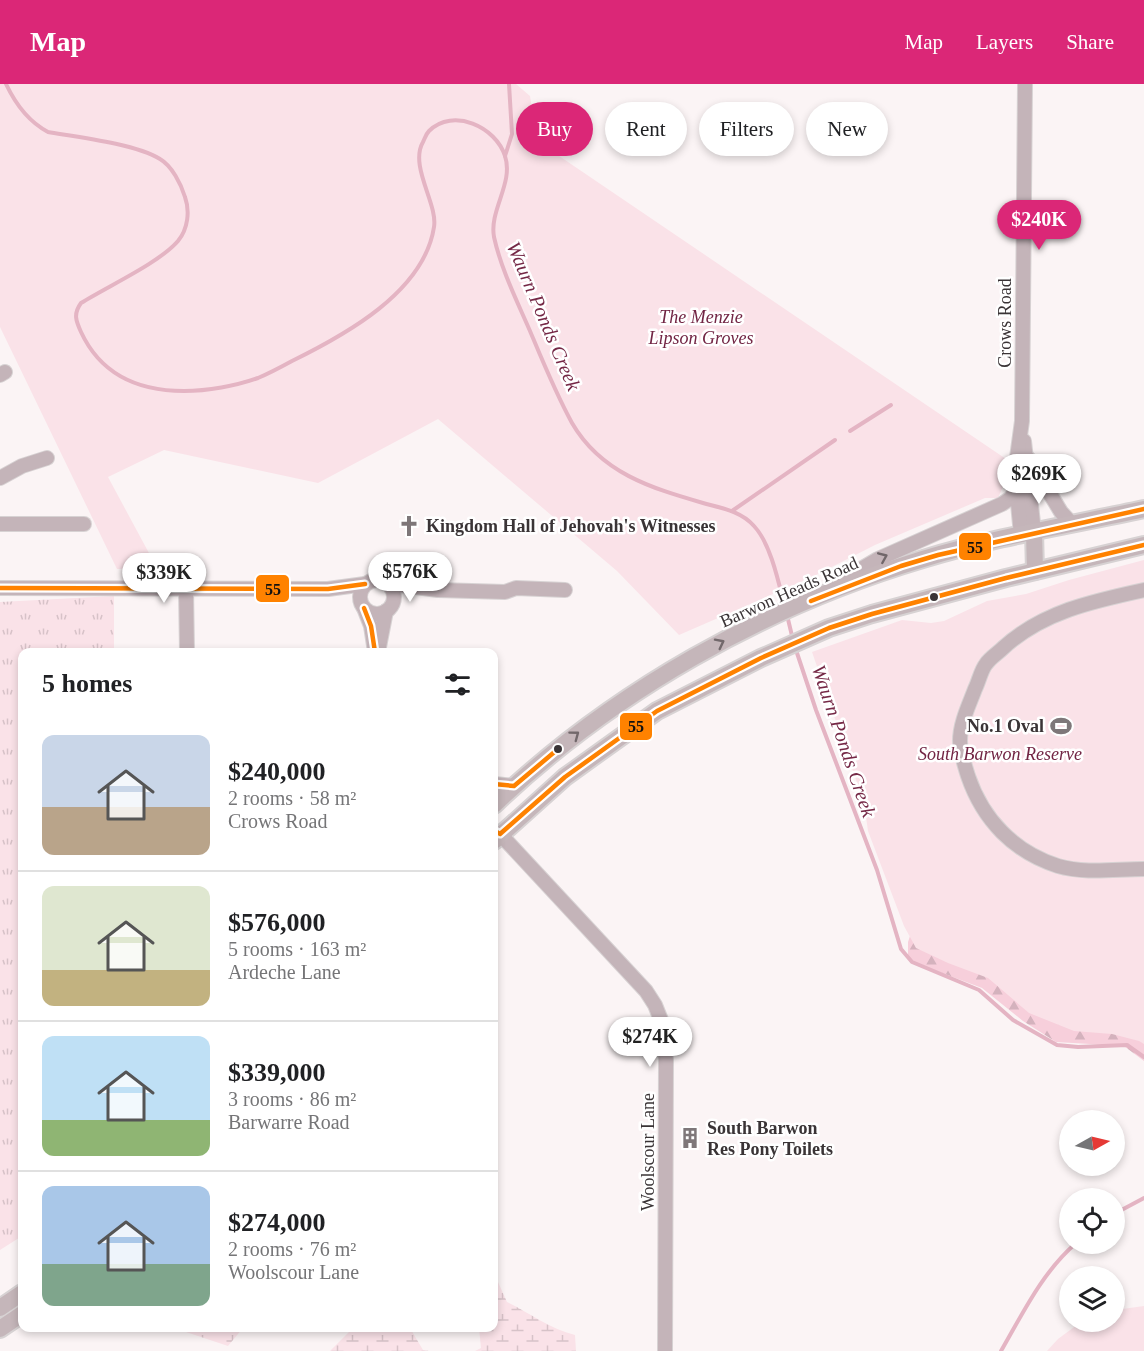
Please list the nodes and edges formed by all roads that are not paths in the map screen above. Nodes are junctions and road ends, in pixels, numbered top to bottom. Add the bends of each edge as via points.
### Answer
1 (1025, 84) edge
2 (1022, 418) junction
3 (47, 458) dead end
4 (1030, 467) junction
5 (0, 478) edge
6 (1016, 489) junction
7 (1144, 509) edge
8 (0, 524) edge
9 (84, 524) dead end
10 (1072, 524) junction
11 (1027, 534) junction
12 (1144, 545) edge
13 (1035, 571) junction
14 (366, 584) junction
15 (386, 584) junction
16 (0, 588) edge
17 (186, 589) junction
18 (328, 589) junction
19 (438, 590) junction
20 (565, 590) dead end
21 (835, 590) junction
22 (1144, 590) edge
23 (363, 606) junction
24 (389, 607) junction
25 (187, 648) edge
26 (376, 648) edge
27 (378, 648) edge
28 (498, 784) edge
29 (514, 786) junction
30 (498, 801) edge
31 (498, 830) edge
32 (498, 835) edge
33 (1144, 869) edge
34 (18, 1296) edge
35 (0, 1308) edge
36 (18, 1317) edge
37 (0, 1329) edge
38 (664, 1351) edge

1 - 2 street, Crows Road
2 - 4 street, Crows Road
2 - 6 street, Crows Road
3 - 5 street
4 - 10 street
4 - 11 street
6 - 11 street, Crows Road
21 -> 6 street via 868,564 998,506
7 - 10 main road, Barwon Heads Road
8 - 9 street
10 - 11 main road, Barwon Heads Road
11 - 13 main road
11 - 21 main road, Barwon Heads Road via 923,559
12 - 13 main road
13 - 31 main road via 829,628 761,658 657,711
14 - 15 street via 377,580
14 - 18 street
14 - 23 street via 360,593
15 - 19 street
15 - 24 street via 393,592
16 - 17 street
17 - 18 street
17 - 25 street
18 - 23 street via 347,594
19 - 20 street
19 - 24 street via 410,594
29 -> 21 main road, Barwon Heads Road via 587,726 664,674
22 - 33 street via 1057,613 1012,640 986,664 966,712 960,741 972,786 982,807 1006,838 1059,867
23 - 24 street via 372,613
23 - 26 street
24 - 27 street
28 - 29 street
29 - 30 main road, Barwon Heads Road
32 - 38 street, Woolscour Lane via 636,979 662,1020 666,1060
34 - 35 main road
36 - 37 main road

